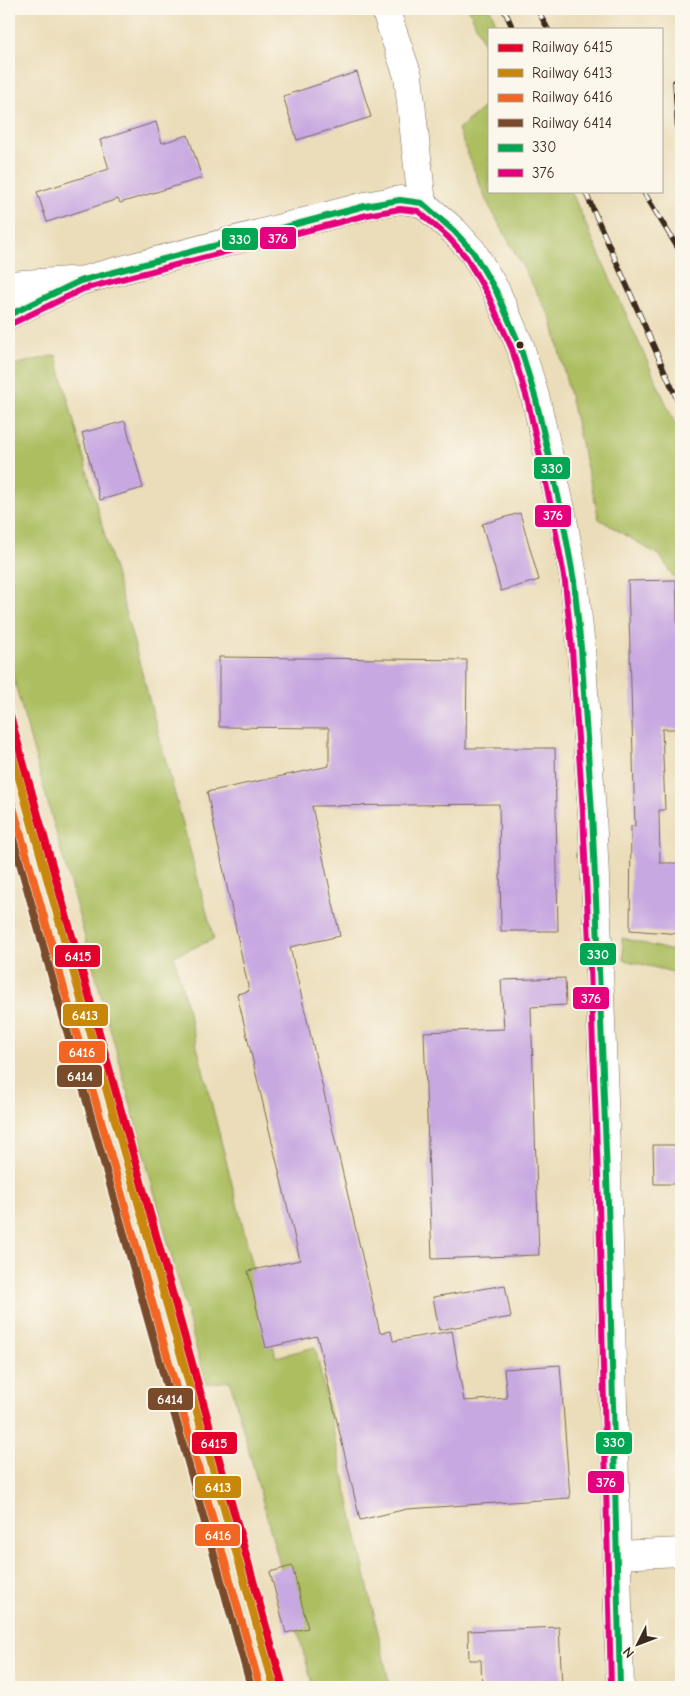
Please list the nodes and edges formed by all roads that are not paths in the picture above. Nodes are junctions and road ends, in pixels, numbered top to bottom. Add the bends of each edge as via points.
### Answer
1 (385, 9) edge
2 (422, 203) junction
3 (80, 281) junction
4 (9, 285) edge
5 (9, 316) edge
6 (681, 1552) edge
7 (617, 1555) junction
8 (620, 1687) edge

1 - 2 street via 408,76
2 - 3 street via 400,200 365,206
2 - 7 street via 473,252 496,291 520,346 561,508 574,581 598,933
3 - 4 street
3 - 5 street
6 - 7 street
7 - 8 street

